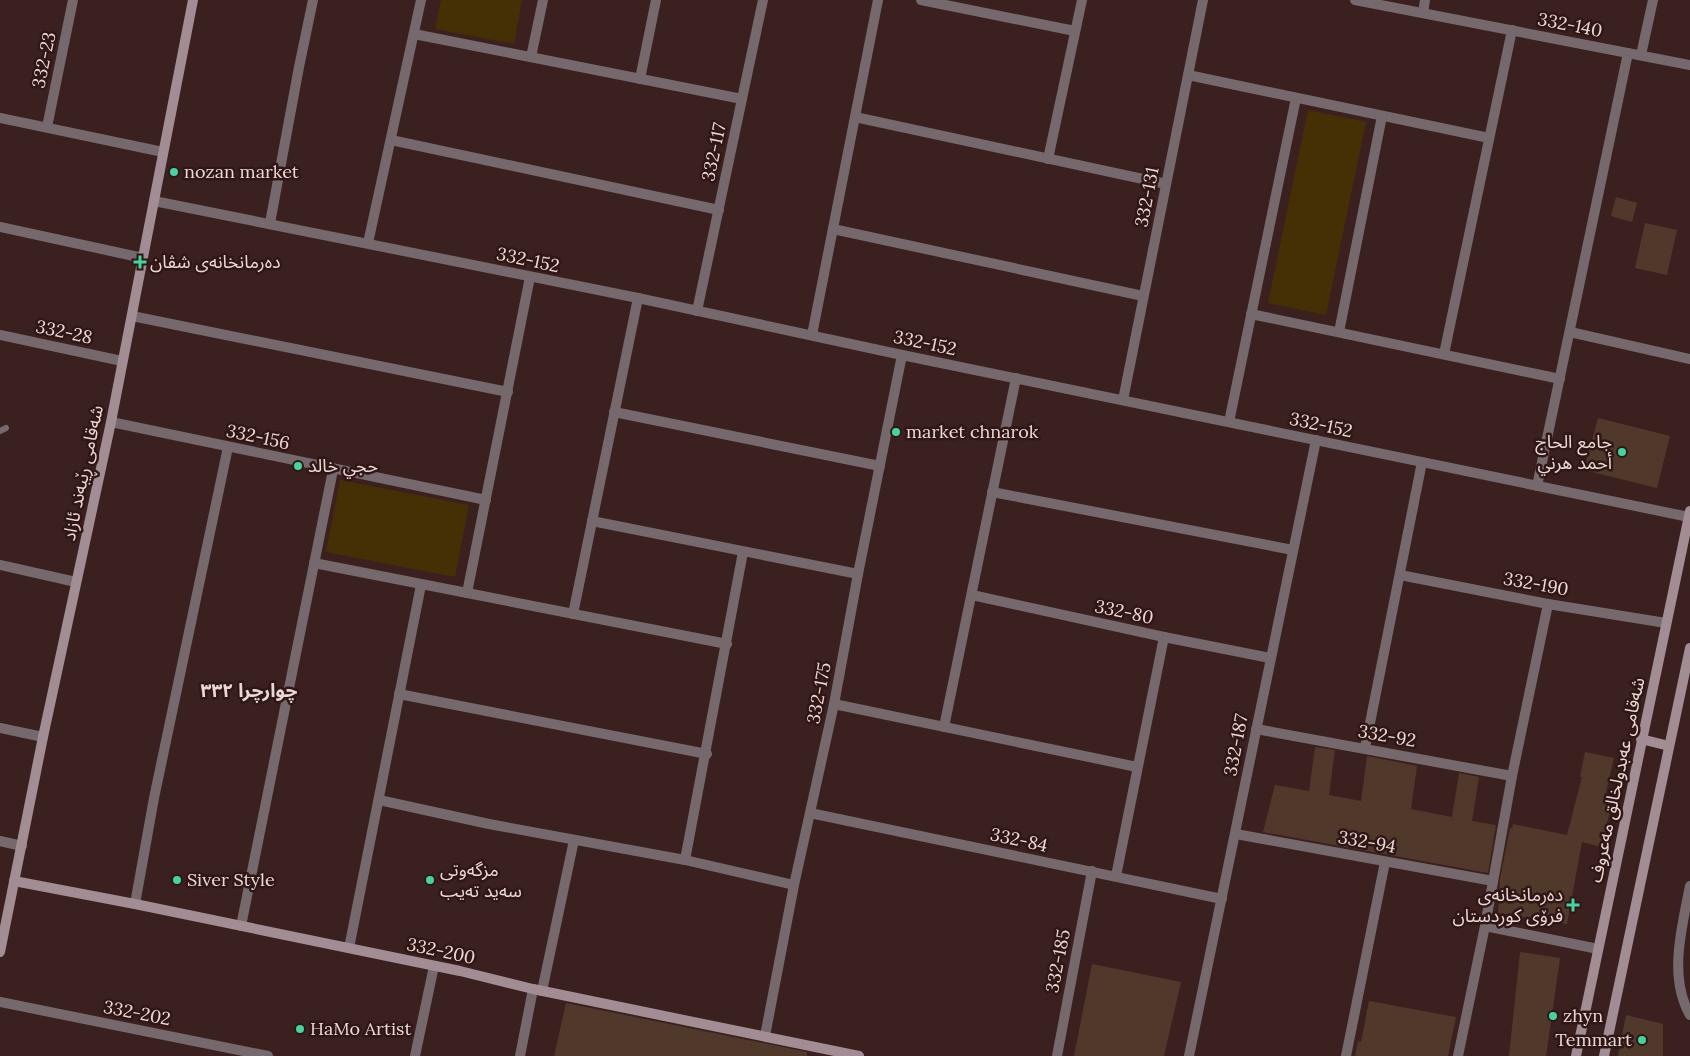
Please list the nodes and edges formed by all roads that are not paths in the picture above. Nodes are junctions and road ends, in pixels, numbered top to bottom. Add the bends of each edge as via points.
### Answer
1 (73, 0) edge
2 (193, 0) edge
3 (313, 0) edge
4 (422, 0) edge
5 (542, 0) edge
6 (656, 0) edge
7 (763, 0) edge
8 (878, 0) edge
9 (921, 0) edge
10 (1082, 0) edge
11 (1203, 0) edge
12 (1356, 0) edge
13 (1425, 0) edge
14 (1653, 0) edge
15 (1423, 13) junction
16 (1512, 30) junction
17 (1075, 31) junction
18 (414, 34) junction
19 (1628, 53) junction
20 (1641, 55) junction
21 (531, 57) junction
22 (1690, 65) edge
23 (1188, 75) junction
24 (640, 79) junction
25 (1296, 98) junction
26 (742, 99) junction
27 (1382, 116) junction
28 (855, 117) junction
29 (0, 118) edge
30 (47, 127) junction
31 (1489, 138) junction
32 (391, 140) junction
33 (162, 152) junction
34 (1048, 159) junction
35 (1166, 184) junction
36 (154, 200) junction
37 (719, 210) junction
38 (270, 223) junction
39 (0, 228) edge
40 (833, 229) junction
41 (368, 243) junction
42 (143, 258) junction
43 (530, 277) junction
44 (1143, 296) junction
45 (638, 298) junction
46 (697, 311) junction
47 (1251, 314) junction
48 (132, 316) junction
49 (1339, 332) junction
50 (1570, 332) junction
51 (0, 335) edge
52 (812, 335) junction
53 (1444, 354) junction
54 (902, 355) junction
55 (1690, 359) edge
56 (122, 361) junction
57 (1016, 378) junction
58 (1560, 379) junction
59 (508, 392) junction
60 (1123, 400) junction
61 (614, 412) junction
62 (110, 422) junction
63 (1229, 422) junction
64 (1316, 440) junction
65 (228, 447) junction
66 (1422, 462) junction
67 (880, 466) junction
68 (333, 470) junction
69 (1537, 486) junction
70 (992, 492) junction
71 (486, 500) junction
72 (1689, 514) edge
73 (592, 521) junction
74 (1293, 550) junction
75 (743, 552) junction
76 (314, 563) junction
77 (0, 565) edge
78 (858, 574) junction
79 (1400, 575) junction
80 (76, 582) junction
81 (421, 585) junction
82 (467, 593) junction
83 (972, 595) junction
84 (1548, 604) junction
85 (573, 614) junction
86 (1666, 623) junction
87 (1164, 637) junction
88 (727, 644) junction
89 (1690, 648) edge
90 (1270, 658) junction
91 (1686, 683) edge
92 (399, 694) junction
93 (834, 704) junction
94 (944, 727) junction
95 (0, 728) edge
96 (1256, 729) junction
97 (43, 738) junction
98 (1641, 739) junction
99 (1668, 746) junction
100 (1365, 748) junction
101 (707, 754) junction
102 (1137, 767) junction
103 (1512, 776) junction
104 (380, 800) junction
105 (810, 813) junction
106 (1236, 834) junction
107 (574, 840) junction
108 (0, 841) edge
109 (22, 846) junction
110 (686, 860) junction
111 (1385, 862) junction
112 (1092, 872) junction
113 (1116, 876) junction
114 (14, 881) junction
115 (1493, 881) junction
116 (794, 885) junction
117 (1690, 886) edge
118 (1222, 900) junction
119 (135, 904) junction
120 (241, 926) junction
121 (1485, 926) junction
122 (349, 948) junction
123 (1598, 949) junction
124 (0, 952) edge
125 (434, 966) junction
126 (537, 990) junction
127 (0, 1002) edge
128 (1690, 1015) edge
129 (765, 1036) junction
130 (268, 1056) edge
131 (415, 1056) edge
132 (520, 1056) edge
133 (859, 1056) edge
134 (1057, 1056) edge
135 (1188, 1056) edge
136 (1346, 1056) edge
137 (1458, 1056) edge
138 (1576, 1056) edge
139 (1604, 1056) edge

1 - 30 street, 332-23
2 - 33 street, شەقامی ڕێبەند ئازاد
3 - 38 street
4 - 18 street
5 - 21 street
6 - 24 street
7 - 26 street, 332-117
8 - 28 street
9 - 17 street
10 - 17 street
11 - 23 street, 332-131
12 - 15 street, 332-140
13 - 15 street
14 - 20 street
15 - 16 street, 332-140
16 - 19 street, 332-140
16 - 31 street
17 - 34 street
18 - 21 street
18 - 32 street
19 - 20 street, 332-140
19 - 50 street
20 - 22 street, 332-140
21 - 24 street
23 - 25 street
23 - 35 street, 332-131
24 - 26 street
25 - 27 street
25 - 47 street
26 - 37 street, 332-117
27 - 31 street
27 - 49 street
28 - 34 street
28 - 40 street
29 - 30 street
30 - 33 street
31 - 53 street
32 - 37 street
32 - 41 street
33 - 36 street, شەقامی ڕێبەند ئازاد
34 - 35 street
35 - 44 street, 332-131
36 - 38 street, 332-152
36 - 42 street, شەقامی ڕێبەند ئازاد
37 - 46 street, 332-117
38 - 41 street, 332-152
39 - 42 street
40 - 44 street
40 - 52 street
41 - 43 street, 332-152
42 - 48 street, شەقامی ڕێبەند ئازاد
43 - 45 street, 332-152
43 - 59 street
44 - 60 street, 332-131
45 - 46 street, 332-152
45 - 61 street
46 - 52 street, 332-152
47 - 49 street
47 - 63 street
48 - 56 street, شەقامی ڕێبەند ئازاد
48 - 59 street
49 - 53 street
50 - 55 street
50 - 58 street
51 - 56 street, 332-28
52 - 54 street, 332-152
53 - 58 street
54 - 57 street, 332-152
54 - 67 street, 332-175
56 - 62 street, شەقامی ڕێبەند ئازاد
57 - 60 street, 332-152
57 - 70 street
58 - 69 street
59 - 71 street
60 - 63 street, 332-152
61 - 67 street
61 - 73 street
62 - 65 street, 332-156
62 - 80 street, شەقامی ڕێبەند ئازاد
63 - 64 street, 332-152
64 - 66 street, 332-152
64 - 74 street, 332-187
65 - 68 street, 332-156
65 - 119 street via 154,798
66 - 69 street, 332-152
66 - 79 street
67 - 78 street, 332-175
68 - 71 street, 332-156
68 - 76 street
69 - 72 street, 332-152
70 - 74 street
70 - 83 street
71 - 82 street
72 - 86 street, شەقامی عەبدولخالق مەعروف
73 - 75 street
73 - 85 street
74 - 90 street, 332-187
75 - 78 street
75 - 88 street
76 - 81 street
76 - 120 street
77 - 80 street
78 - 93 street, 332-175
79 - 84 street, 332-190
79 - 100 street
80 - 97 street, شەقامی ڕێبەند ئازاد
81 - 82 street
81 - 92 street
82 - 85 street
83 - 87 street, 332-80
83 - 94 street
84 - 86 street, 332-190
84 - 103 street
85 - 88 street
86 - 98 street, شەقامی عەبدولخالق مەعروف
87 - 90 street, 332-80
87 - 102 street
88 - 101 street
89 - 91 street
90 - 96 street, 332-187
91 - 99 street
92 - 101 street
92 - 104 street
93 - 94 street
93 - 105 street, 332-175
94 - 102 street
95 - 97 street
96 - 100 street, 332-92
96 - 106 street, 332-187
97 - 109 street, شەقامی ڕێبەند ئازاد
98 - 99 street
98 - 123 street, شەقامی عەبدولخالق مەعروف
99 - 139 street
100 - 103 street, 332-92
101 - 110 street
102 - 113 street
103 - 115 street
104 - 107 street
104 - 122 street
105 - 112 street, 332-84
105 - 116 street, 332-175
106 - 111 street, 332-94
106 - 118 street, 332-187
107 - 110 street
107 - 126 street
108 - 109 street
109 - 114 street, شەقامی ڕێبەند ئازاد
110 - 116 street
111 - 115 street, 332-94
111 - 136 street
112 - 113 street, 332-84
112 - 134 street, 332-185
113 - 118 street, 332-84
114 - 119 street, 332-200
114 - 124 street, شەقامی ڕێبەند ئازاد
115 - 121 street
116 - 129 street, 332-175
117 - 128 street via 1679,946 1680,992
118 - 135 street, 332-187
119 - 120 street, 332-200
120 - 122 street, 332-200
121 - 123 street
121 - 137 street
122 - 125 street, 332-200
123 - 138 street, شەقامی عەبدولخالق مەعروف
125 - 126 street, 332-200
125 - 131 street
126 - 129 street, 332-200
126 - 132 street
127 - 130 street, 332-202
129 - 133 street, 332-200

